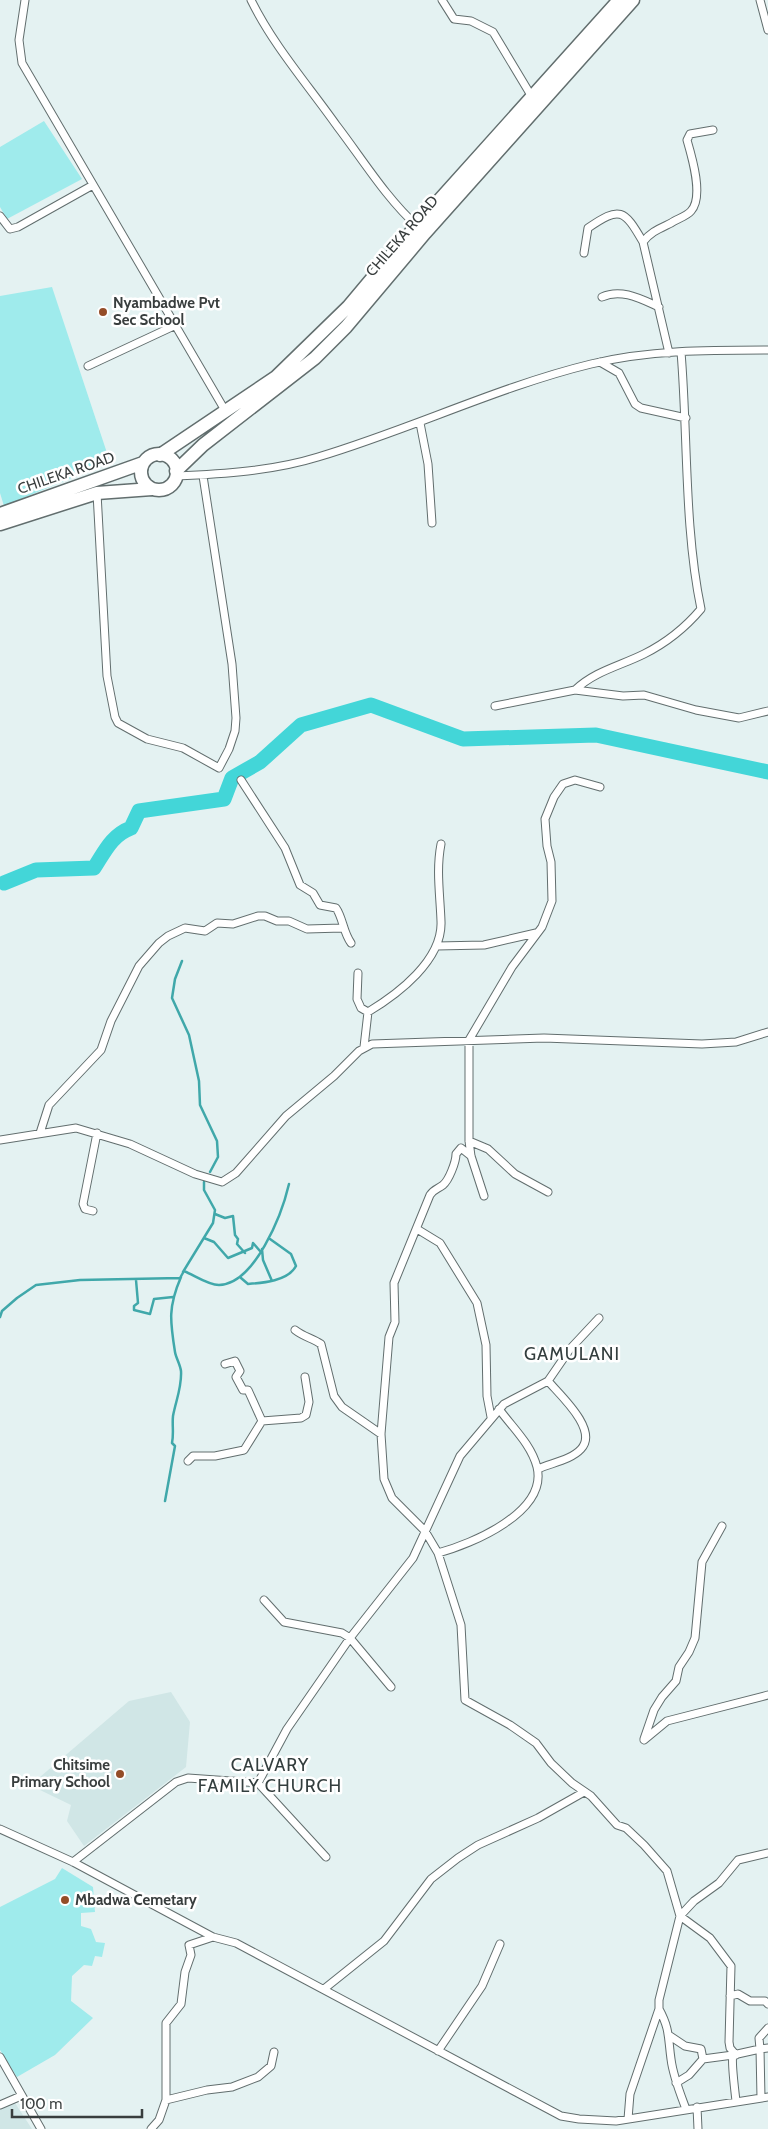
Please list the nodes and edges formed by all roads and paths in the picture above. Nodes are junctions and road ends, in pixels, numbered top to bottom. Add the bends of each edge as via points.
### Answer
1 (25, 0) edge
2 (251, 0) edge
3 (442, 0) edge
4 (619, 0) edge
5 (633, 0) edge
6 (760, 0) edge
7 (768, 30) edge
8 (532, 97) junction
9 (713, 130) dead end
10 (93, 185) junction
11 (0, 216) edge
12 (420, 229) junction
13 (643, 242) junction
14 (584, 253) dead end
15 (602, 297) dead end
16 (659, 308) junction
17 (176, 325) junction
18 (768, 350) edge
19 (669, 352) junction
20 (681, 352) junction
21 (600, 362) junction
22 (88, 366) dead end
23 (226, 412) junction
24 (686, 418) junction
25 (420, 423) junction
26 (160, 455) junction
27 (143, 463) junction
28 (176, 474) junction
29 (203, 476) junction
30 (152, 489) junction
31 (97, 494) junction
32 (0, 514) edge
33 (432, 522) dead end
34 (0, 524) edge
35 (576, 690) junction
36 (495, 706) dead end
37 (768, 711) edge
38 (241, 780) dead end
39 (600, 787) dead end
40 (441, 844) dead end
41 (342, 928) junction
42 (536, 933) junction
43 (351, 944) dead end
44 (437, 946) junction
45 (358, 973) dead end
46 (368, 1012) junction
47 (768, 1032) edge
48 (468, 1040) junction
49 (364, 1046) junction
50 (40, 1133) junction
51 (97, 1133) junction
52 (0, 1140) edge
53 (469, 1140) junction
54 (471, 1156) junction
55 (548, 1192) dead end
56 (484, 1196) dead end
57 (93, 1211) dead end
58 (417, 1229) junction
59 (598, 1318) dead end
60 (295, 1330) dead end
61 (226, 1364) dead end
62 (305, 1377) dead end
63 (548, 1381) junction
64 (499, 1409) junction
65 (492, 1417) junction
66 (262, 1421) junction
67 (381, 1434) junction
68 (188, 1461) dead end
69 (538, 1468) junction
70 (722, 1526) dead end
71 (425, 1531) junction
72 (438, 1553) junction
73 (264, 1600) dead end
74 (350, 1638) junction
75 (391, 1687) dead end
76 (768, 1694) edge
77 (258, 1783) junction
78 (584, 1792) junction
79 (0, 1829) edge
80 (768, 1852) edge
81 (326, 1857) dead end
82 (73, 1862) junction
83 (680, 1916) junction
84 (214, 1937) junction
85 (500, 1944) dead end
86 (324, 1989) junction
87 (730, 1996) junction
88 (768, 2004) edge
89 (659, 2009) junction
90 (768, 2028) edge
91 (670, 2036) junction
92 (764, 2048) edge
93 (438, 2051) junction
94 (274, 2052) dead end
95 (734, 2055) junction
96 (0, 2057) edge
97 (703, 2059) junction
98 (676, 2083) junction
99 (21, 2096) junction
100 (765, 2098) edge
101 (166, 2100) junction
102 (736, 2101) junction
103 (0, 2104) edge
104 (698, 2107) junction
105 (686, 2109) junction
106 (628, 2118) junction
107 (615, 2125) edge
108 (41, 2129) edge
109 (151, 2129) edge
110 (698, 2129) edge

1 - 10 street via 19,40 22,63
2 - 12 street via 308,86 392,199
3 - 8 street via 454,19 471,21 493,32
4 - 8 highway, CHILEKA ROAD
5 - 12 highway, CHILEKA ROAD
6 - 7 street
8 - 12 highway, CHILEKA ROAD
9 - 13 street via 690,134 687,140 693,160 698,197 696,205 691,212 648,235
10 - 11 street via 18,227 10,229
10 - 17 street
12 - 23 highway, CHILEKA ROAD via 348,307 276,377
12 - 28 highway, CHILEKA ROAD via 346,327 315,358 203,445
13 - 14 street via 630,220 624,214 617,214 604,217 588,228
13 - 16 street
15 - 16 street via 620,293
16 - 19 street
17 - 22 street
17 - 23 street
18 - 20 street
19 - 20 street
19 - 21 street
20 - 24 street
21 - 24 street via 619,372 635,404 641,408
21 - 25 street via 553,375
23 - 26 highway, CHILEKA ROAD
24 - 35 street via 692,566 701,609 666,641 587,678
25 - 29 street via 304,461
25 - 33 street via 428,464
26 - 27 highway, CHILEKA ROAD via 150,456
26 - 28 highway via 170,458
27 - 30 highway via 142,478
27 - 32 highway, CHILEKA ROAD
28 - 29 street
28 - 30 highway, CHILEKA ROAD via 167,488
29 - 31 street via 232,667 236,718 236,731 219,768 183,748 147,739 118,723 115,717 106,676
30 - 31 highway, CHILEKA ROAD
31 - 34 highway, CHILEKA ROAD
35 - 36 street
35 - 37 street via 622,696 644,695 739,718
38 - 41 street via 285,848 300,885 313,893 320,905 336,908
39 - 42 street via 569,781 554,797 545,818 552,901 548,916
40 - 44 street via 437,879 441,921
41 - 43 street
41 - 50 street via 307,929 289,921 258,916 233,924 218,923 205,931 185,928 168,936 139,966 111,1021 101,1050 49,1105
42 - 44 street via 484,945
42 - 48 street
44 - 46 street via 429,960 397,995
45 - 46 street via 357,999 361,1008
46 - 49 street
47 - 48 street via 736,1042 702,1044 544,1038
48 - 49 street via 381,1042
48 - 53 street
49 - 51 street via 286,1116 236,1173 222,1182
50 - 51 street via 76,1128
50 - 52 street
51 - 57 street via 83,1204 85,1209
53 - 54 street
53 - 55 street via 488,1149 515,1174
54 - 56 street
54 - 58 street via 461,1148 456,1154 444,1183 430,1195
58 - 65 street via 440,1243 477,1303 486,1344 486,1386
58 - 67 street via 412,1234 394,1283 395,1322 389,1337
59 - 63 street via 570,1349
60 - 67 street via 321,1344 334,1396 342,1407
61 - 66 street via 235,1361 240,1371 236,1378 243,1390 248,1390
62 - 66 street via 309,1402 306,1415
63 - 64 street via 512,1398
63 - 69 street via 582,1421 586,1432 582,1448 574,1454
64 - 65 street
64 - 69 street via 528,1446
65 - 71 street via 460,1456
66 - 68 street via 244,1450 216,1456 193,1456
67 - 71 street via 386,1489 403,1511
69 - 72 street via 533,1496 517,1513 480,1537
70 - 76 street via 702,1562 695,1638 679,1667 676,1681 654,1710 644,1740 667,1721
71 - 72 street
71 - 74 street via 413,1558
72 - 78 street via 461,1625 465,1700 526,1735
73 - 74 street via 284,1622 342,1633
74 - 75 street
74 - 77 street via 287,1729
77 - 81 street
77 - 82 street via 188,1778 176,1782
78 - 83 street via 617,1825 626,1828 644,1845 667,1871
78 - 86 street via 538,1818 478,1844 458,1858 425,1885 384,1941
79 - 82 street
80 - 83 street via 738,1860 719,1883
82 - 84 street
83 - 87 street via 710,1938 726,1957 731,1966
83 - 89 street
84 - 86 street via 236,1943
84 - 101 street via 190,1945 181,2004 166,2023
85 - 93 street via 482,1986
86 - 93 street
87 - 88 street via 738,1994 750,2001
87 - 95 street via 729,2042
89 - 91 street
89 - 106 street via 630,2094
90 - 92 street via 759,2038
91 - 97 street via 684,2046 701,2049
91 - 98 street
92 - 95 street
92 - 100 street
93 - 107 street via 561,2116
94 - 101 street via 271,2066 258,2077 232,2087
95 - 97 street
95 - 102 street via 731,2062 735,2071
96 - 99 street
97 - 98 street via 689,2076
98 - 105 street
99 - 103 street
99 - 108 street
100 - 102 street
101 - 109 street via 159,2120
102 - 104 street
104 - 105 street
104 - 110 street
105 - 106 street
106 - 107 street

